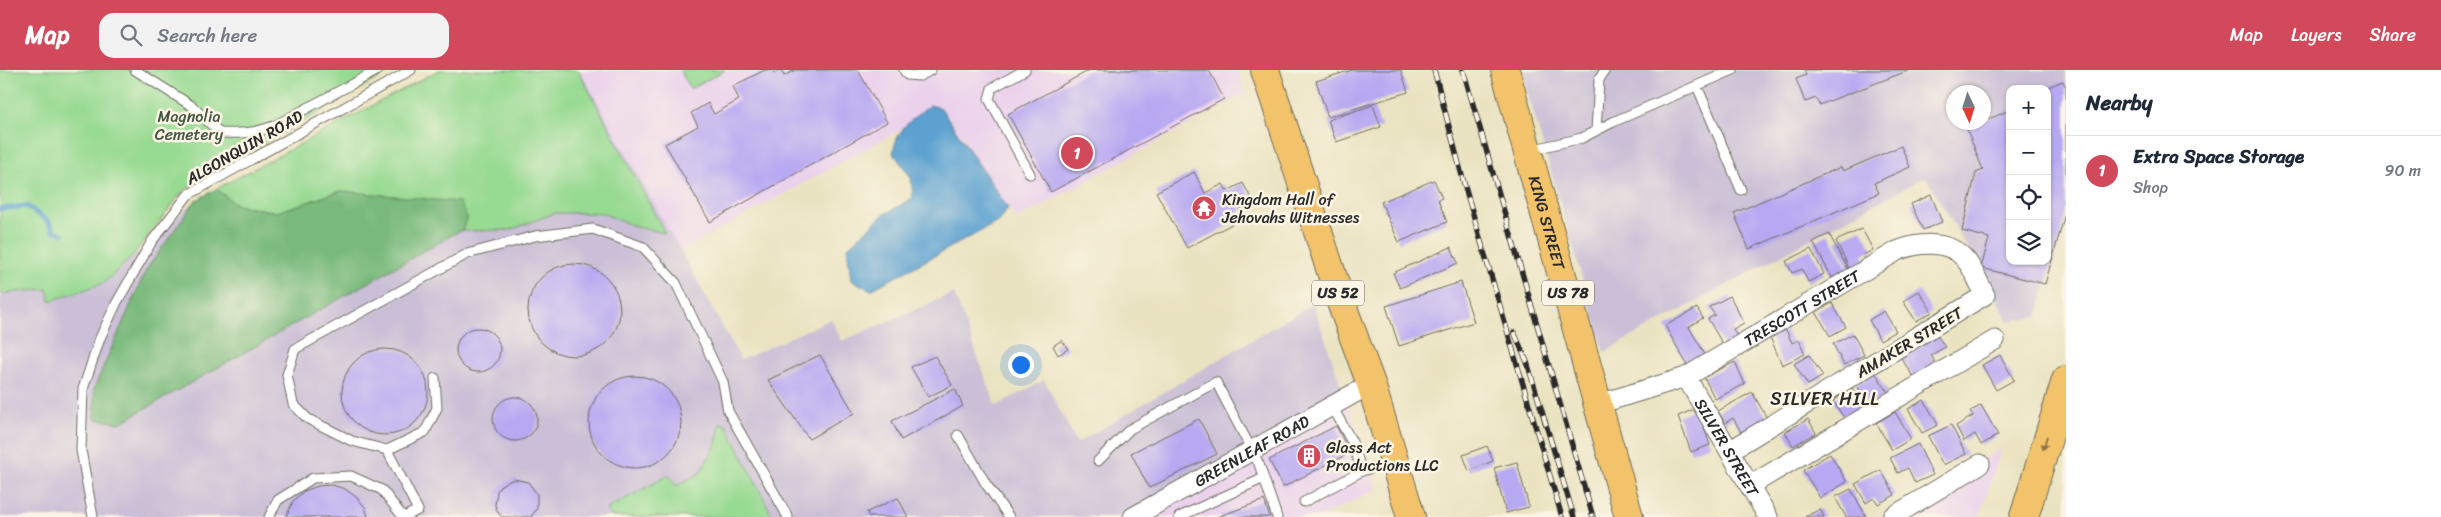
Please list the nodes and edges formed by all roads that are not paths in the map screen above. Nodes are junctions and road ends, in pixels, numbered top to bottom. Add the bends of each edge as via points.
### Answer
1 (135, 70) edge
2 (378, 70) edge
3 (411, 70) edge
4 (904, 70) edge
5 (931, 70) edge
6 (1025, 70) edge
7 (1265, 70) edge
8 (1505, 70) edge
9 (1605, 70) edge
10 (1733, 70) edge
11 (1697, 86) junction
12 (1596, 131) junction
13 (1528, 151) junction
14 (1030, 174) dead end
15 (1741, 190) dead end
16 (1985, 295) joint
17 (1995, 340) dead end
18 (1686, 377) junction
19 (435, 378) dead end
20 (2066, 380) edge
21 (1371, 384) junction
22 (1599, 404) junction
23 (1332, 406) junction
24 (958, 435) dead end
25 (387, 450) junction
26 (1731, 450) junction
27 (1252, 451) junction
28 (1394, 460) junction
29 (1098, 461) dead end
30 (1980, 464) dead end
31 (1362, 471) junction
32 (1264, 478) junction
33 (1751, 485) junction
34 (1304, 502) dead end
35 (1141, 515) edge
36 (93, 517) edge
37 (269, 517) edge
38 (403, 517) edge
39 (788, 517) edge
40 (1009, 517) edge
41 (1179, 517) edge
42 (1277, 517) edge
43 (1411, 517) edge
44 (1629, 517) edge
45 (1768, 517) edge
46 (1892, 517) edge
47 (2024, 517) edge

1 - 2 lane via 192,106 220,133 238,134 274,126
3 - 36 lane, ALGONQUIN ROAD via 188,195 152,241 100,338 83,388 81,450
4 - 5 lane via 907,75 920,76
6 - 14 lane via 992,88 989,99
7 - 21 main road, US 52
8 - 13 main road, KING STREET / US 78
9 - 12 lane via 1599,80
10 - 11 lane
11 - 12 lane
11 - 15 lane
12 - 13 lane via 1582,138
13 - 22 main road, KING STREET / US 78
16 - 18 street, TRESCOTT STREET via 1964,258 1954,250 1934,245 1910,246
16 - 26 street, AMAKER STREET
17 - 33 street
18 - 22 street, TRESCOTT STREET
18 - 26 street, SILVER STREET
19 - 25 lane via 438,408 425,432
20 -> 47 main road
21 - 23 street, GREENLEAF ROAD
21 - 28 main road, US 52
22 - 44 main road, KING STREET / US 78
23 - 27 street, GREENLEAF ROAD
23 - 31 lane via 1352,442
24 - 40 lane
25 - 38 lane via 418,510
25 - 39 lane via 352,441 308,418 292,404 287,375 295,349 467,254 535,236 593,229 643,247 676,283 723,382 728,411
26 - 33 street, SILVER STREET
27 - 29 lane via 1216,382 1130,429
27 - 32 lane
27 - 35 street, GREENLEAF ROAD
28 - 31 lane
28 - 43 main road, US 52
30 - 46 street
31 - 34 lane
32 - 41 lane
32 - 42 lane
33 - 45 street, SILVER STREET
37 - 38 lane via 278,500 313,478 351,476 382,490

